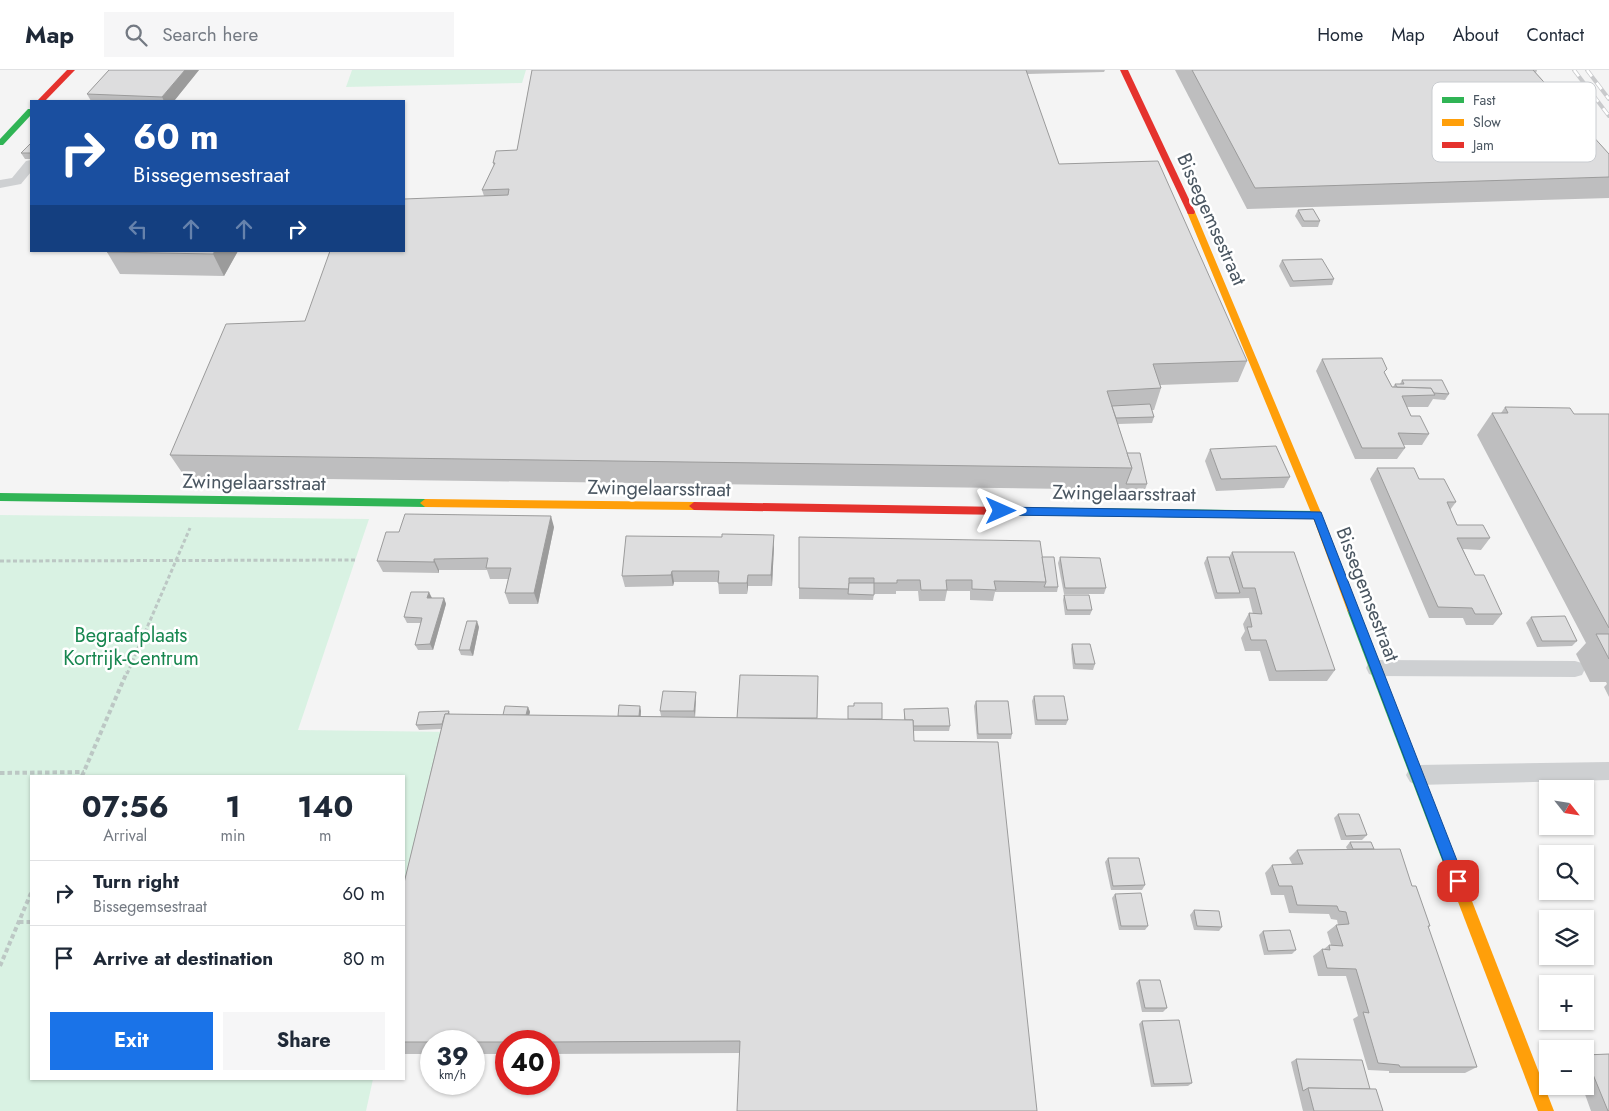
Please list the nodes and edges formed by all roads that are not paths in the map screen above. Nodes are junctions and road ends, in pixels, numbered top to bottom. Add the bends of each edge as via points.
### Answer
1 (71, 70) edge
2 (1124, 70) edge
3 (42, 100) edge
4 (30, 112) edge
5 (18, 126) junction
6 (30, 126) edge
7 (0, 143) edge
8 (30, 165) edge
9 (0, 184) edge
10 (0, 496) edge
11 (1317, 514) junction
12 (1376, 668) junction
13 (1575, 669) dead end
14 (1609, 771) edge
15 (1417, 775) junction
16 (1546, 1111) edge

1 - 3 street
2 - 11 street, Bissegemsestraat via 1200,234
4 - 5 street
5 - 6 lane
5 - 7 street
8 - 9 lane via 16,181
10 - 11 street, Zwingelaarsstraat
11 - 12 street, Bissegemsestraat
12 - 13 lane
12 - 15 street, Bissegemsestraat
14 - 15 lane
15 - 16 street, Bissegemsestraat

